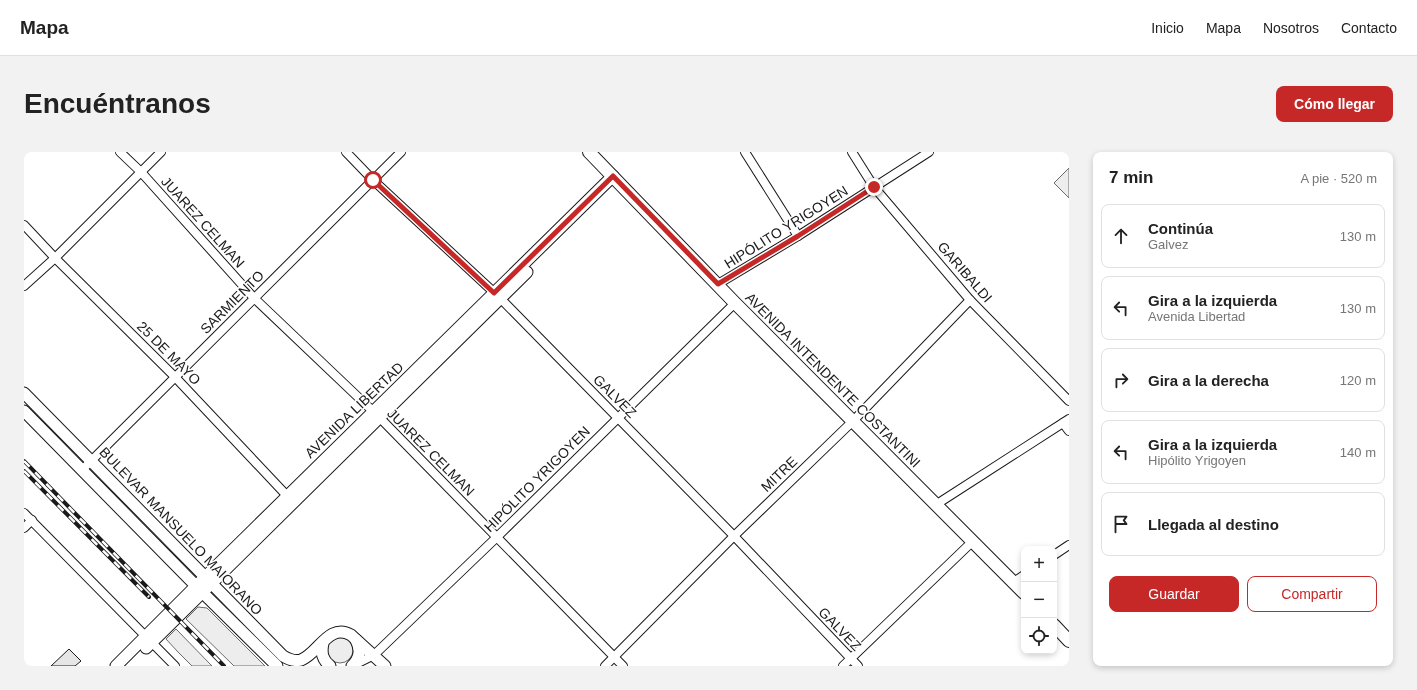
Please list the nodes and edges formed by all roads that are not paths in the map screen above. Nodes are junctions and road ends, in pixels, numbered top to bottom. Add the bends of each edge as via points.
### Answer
1 (120, 152) edge
2 (161, 152) edge
3 (346, 152) edge
4 (401, 152) edge
5 (589, 152) edge
6 (745, 152) edge
7 (852, 152) edge
8 (929, 152) edge
9 (141, 172) junction
10 (615, 179) junction
11 (373, 180) junction
12 (874, 187) junction
13 (24, 225) edge
14 (798, 236) junction
15 (55, 258) junction
16 (718, 284) junction
17 (24, 286) edge
18 (497, 296) junction
19 (254, 298) junction
20 (970, 300) junction
21 (735, 303) junction
22 (175, 376) junction
23 (24, 393) edge
24 (1069, 401) edge
25 (24, 411) edge
26 (376, 415) junction
27 (618, 418) junction
28 (853, 421) junction
29 (1066, 421) edge
30 (1069, 432) edge
31 (91, 460) junction
32 (82, 470) junction
33 (290, 499) junction
34 (937, 504) junction
35 (24, 512) edge
36 (32, 520) junction
37 (24, 528) edge
38 (734, 536) junction
39 (497, 537) junction
40 (973, 541) junction
41 (1069, 545) edge
42 (1057, 553) edge
43 (1019, 579) edge
44 (208, 580) junction
45 (199, 589) junction
46 (1057, 628) edge
47 (356, 639) junction
48 (149, 640) junction
49 (1069, 641) edge
50 (323, 643) junction
51 (309, 654) junction
52 (374, 655) junction
53 (614, 657) junction
54 (851, 659) junction
55 (116, 666) edge
56 (127, 666) edge
57 (175, 666) edge
58 (277, 666) edge
59 (302, 666) edge
60 (330, 666) edge
61 (352, 666) edge
62 (385, 666) edge
63 (605, 666) edge
64 (623, 666) edge
65 (843, 666) edge
66 (858, 666) edge

1 - 9 street, JUAREZ CELMAN
2 - 9 street
3 - 11 street, GALVEZ
4 - 11 street, SARMIENTO
5 - 10 main road, AVENIDA INTENDENTE COSTANTINI
6 - 14 street
7 - 12 street, GARIBALDI
8 - 12 street, HIPÓLITO YRIGOYEN
9 - 15 street
9 - 19 street, JUAREZ CELMAN
10 - 16 main road, AVENIDA INTENDENTE COSTANTINI
10 - 18 main road, AVENIDA LIBERTAD
11 - 18 street, GALVEZ
11 - 19 street, SARMIENTO
12 - 14 street, HIPÓLITO YRIGOYEN
12 - 20 street, GARIBALDI
13 - 15 street, 25 DE MAYO
14 - 16 street, HIPÓLITO YRIGOYEN
15 - 17 street
15 - 22 street, 25 DE MAYO
16 - 21 main road, AVENIDA INTENDENTE COSTANTINI
18 - 26 main road, AVENIDA LIBERTAD
18 - 27 street, GALVEZ
19 - 22 street, SARMIENTO
19 - 26 street, JUAREZ CELMAN
20 - 24 street, GARIBALDI
20 - 28 street, MITRE
21 - 27 street, HIPÓLITO YRIGOYEN
21 - 28 main road, AVENIDA INTENDENTE COSTANTINI
22 - 31 street, SARMIENTO
22 - 33 street, 25 DE MAYO
23 - 31 main road, BULEVAR MANSUELO MAIORANO
25 - 32 main road, BULEVAR MANSUELO MAIORANO
26 - 33 main road, AVENIDA LIBERTAD
26 - 39 street, JUAREZ CELMAN
27 - 38 street, GALVEZ
27 - 39 street, HIPÓLITO YRIGOYEN
28 - 34 main road, AVENIDA INTENDENTE COSTANTINI
28 - 38 street, MITRE
29 - 30 street
29 - 34 street
31 - 32 street, SARMIENTO
31 - 44 main road, BULEVAR MANSUELO MAIORANO
32 - 45 main road, BULEVAR MANSUELO MAIORANO
33 - 44 main road, AVENIDA LIBERTAD
34 - 40 main road, AVENIDA INTENDENTE COSTANTINI
35 - 36 street
36 - 37 street
36 - 48 street
38 - 53 street, MITRE
38 - 54 street, GALVEZ
39 - 52 street, HIPÓLITO YRIGOYEN
39 - 53 street, JUAREZ CELMAN
40 - 43 main road, AVENIDA INTENDENTE COSTANTINI
40 - 54 street
41 - 42 street
44 - 45 main road, AVENIDA LIBERTAD
44 - 51 main road, BULEVAR MANSUELO MAIORANO via 283,656 292,661 301,660
45 - 48 main road, AVENIDA LIBERTAD
45 - 58 main road, BULEVAR MANSUELO MAIORANO
46 - 49 main road
47 - 50 main road, BULEVAR MANSUELO MAIORANO via 348,633 338,632 327,637
47 - 52 main road, BULEVAR MANSUELO MAIORANO
47 - 61 main road via 360,650
48 - 55 main road, AVENIDA LIBERTAD
48 - 56 main road, AVENIDA LIBERTAD
48 - 57 street
50 - 51 main road, BULEVAR MANSUELO MAIORANO
50 - 60 main road via 322,656
51 - 59 street
52 - 61 street, HIPÓLITO YRIGOYEN
52 - 62 main road, BULEVAR MANSUELO MAIORANO
53 - 63 street, MITRE
53 - 64 street, JUAREZ CELMAN
54 - 65 street
54 - 66 street, GALVEZ

